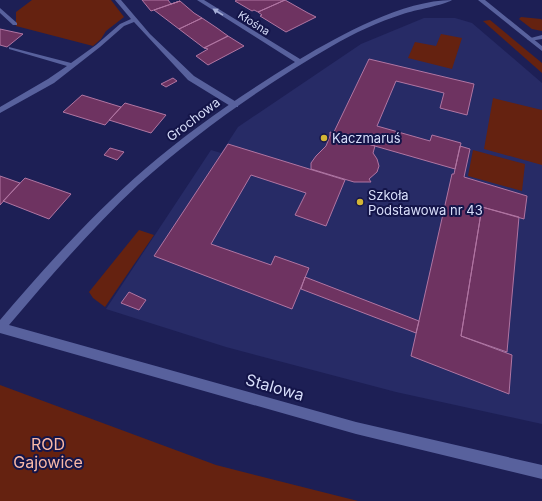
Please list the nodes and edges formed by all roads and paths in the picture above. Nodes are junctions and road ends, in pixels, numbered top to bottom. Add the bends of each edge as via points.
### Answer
1 (118, 0) edge
2 (200, 0) edge
3 (449, 0) edge
4 (480, 0) edge
5 (0, 10) edge
6 (134, 20) junction
7 (14, 24) dead end
8 (542, 37) edge
9 (530, 39) junction
10 (11, 48) dead end
11 (542, 49) edge
12 (299, 62) junction
13 (72, 65) junction
14 (235, 106) junction
15 (0, 110) edge
16 (0, 328) edge
17 (542, 472) edge

1 - 6 street
12 -> 2 street, Kłośna
3 - 12 street, Grochowa via 386,17
4 - 9 street
5 - 7 street
6 - 13 street via 122,25
6 - 14 street via 191,78
8 - 9 street
9 - 11 street
10 - 13 street
12 - 14 street, Grochowa
13 - 15 street via 51,81
14 - 16 street, Grochowa via 178,148 103,213
16 - 17 street, Stalowa via 356,428

